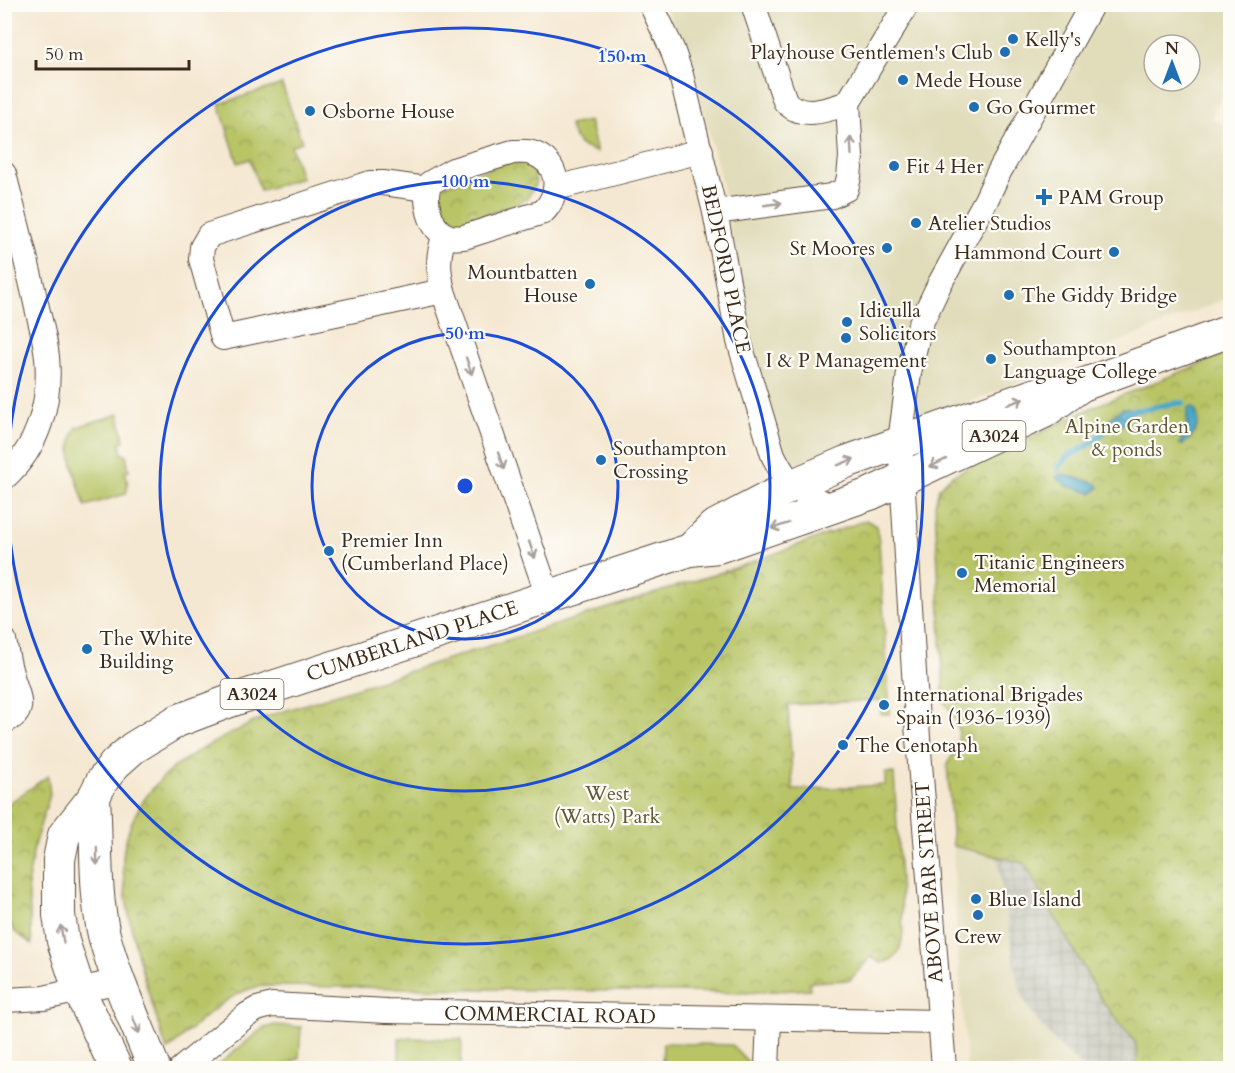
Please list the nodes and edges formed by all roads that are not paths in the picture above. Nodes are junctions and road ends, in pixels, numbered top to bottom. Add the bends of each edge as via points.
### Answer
1 (651, 4) edge
2 (753, 4) edge
3 (907, 4) edge
4 (1092, 4) edge
5 (848, 103) junction
6 (701, 151) junction
7 (4, 174) edge
8 (427, 189) junction
9 (556, 189) junction
10 (715, 212) junction
11 (445, 235) junction
12 (443, 291) junction
13 (1230, 331) edge
14 (1082, 385) junction
15 (900, 442) junction
16 (4, 478) edge
17 (903, 480) junction
18 (793, 485) junction
19 (835, 506) junction
20 (690, 550) junction
21 (548, 596) junction
22 (4, 640) edge
23 (12, 715) edge
24 (94, 797) junction
25 (119, 981) junction
26 (79, 990) junction
27 (4, 1000) edge
28 (769, 1019) junction
29 (940, 1022) junction
30 (116, 1068) edge
31 (154, 1068) edge
32 (182, 1068) edge
33 (767, 1068) edge
34 (944, 1068) edge

1 - 6 street, BEDFORD PLACE via 681,75
2 - 5 street via 790,107 807,112
3 - 5 street
4 - 15 street, ABOVE BAR STREET via 924,317 909,373
10 -> 5 street via 832,196 846,189 851,157
6 - 9 street
6 - 10 street, BEDFORD PLACE
7 - 16 street via 47,356 48,391 40,425 26,454
8 - 9 street via 438,177 453,170 513,152 534,153 549,164
8 - 11 street via 432,218
8 - 12 street via 370,183 209,235 201,259 223,338
9 - 11 street via 552,203 543,212 464,237
10 - 18 street, BEDFORD PLACE via 739,341 773,455
11 - 12 street via 438,253
12 -> 21 street
13 - 14 main road, A3024
15 -> 14 main road, A3024 via 1039,393
14 -> 17 main road, A3024 via 1044,412
15 - 17 street, ABOVE BAR STREET
18 -> 15 main road, CUMBERLAND PLACE / A3024
17 - 19 main road, CUMBERLAND PLACE / A3024
17 - 29 street, ABOVE BAR STREET
18 - 19 street, BEDFORD PLACE via 813,501
18 - 20 main road, CUMBERLAND PLACE / A3024 via 713,527
19 -> 20 main road, CUMBERLAND PLACE / A3024 via 718,548
20 - 21 main road, CUMBERLAND PLACE / A3024
21 - 24 main road, CUMBERLAND PLACE / A3024 via 177,721 115,764
22 - 23 street via 19,694
24 -> 25 main road via 104,934
26 -> 24 main road, CUMBERLAND PLACE / A3024 via 58,915 58,860 64,835
25 - 26 street
25 -> 31 main road
26 - 27 street via 44,998
26 - 30 main road, CUMBERLAND PLACE / A3024
28 - 29 street, COMMERCIAL ROAD
28 - 32 street, COMMERCIAL ROAD via 272,1005 247,1015
28 - 33 street
29 - 34 street, ABOVE BAR STREET

